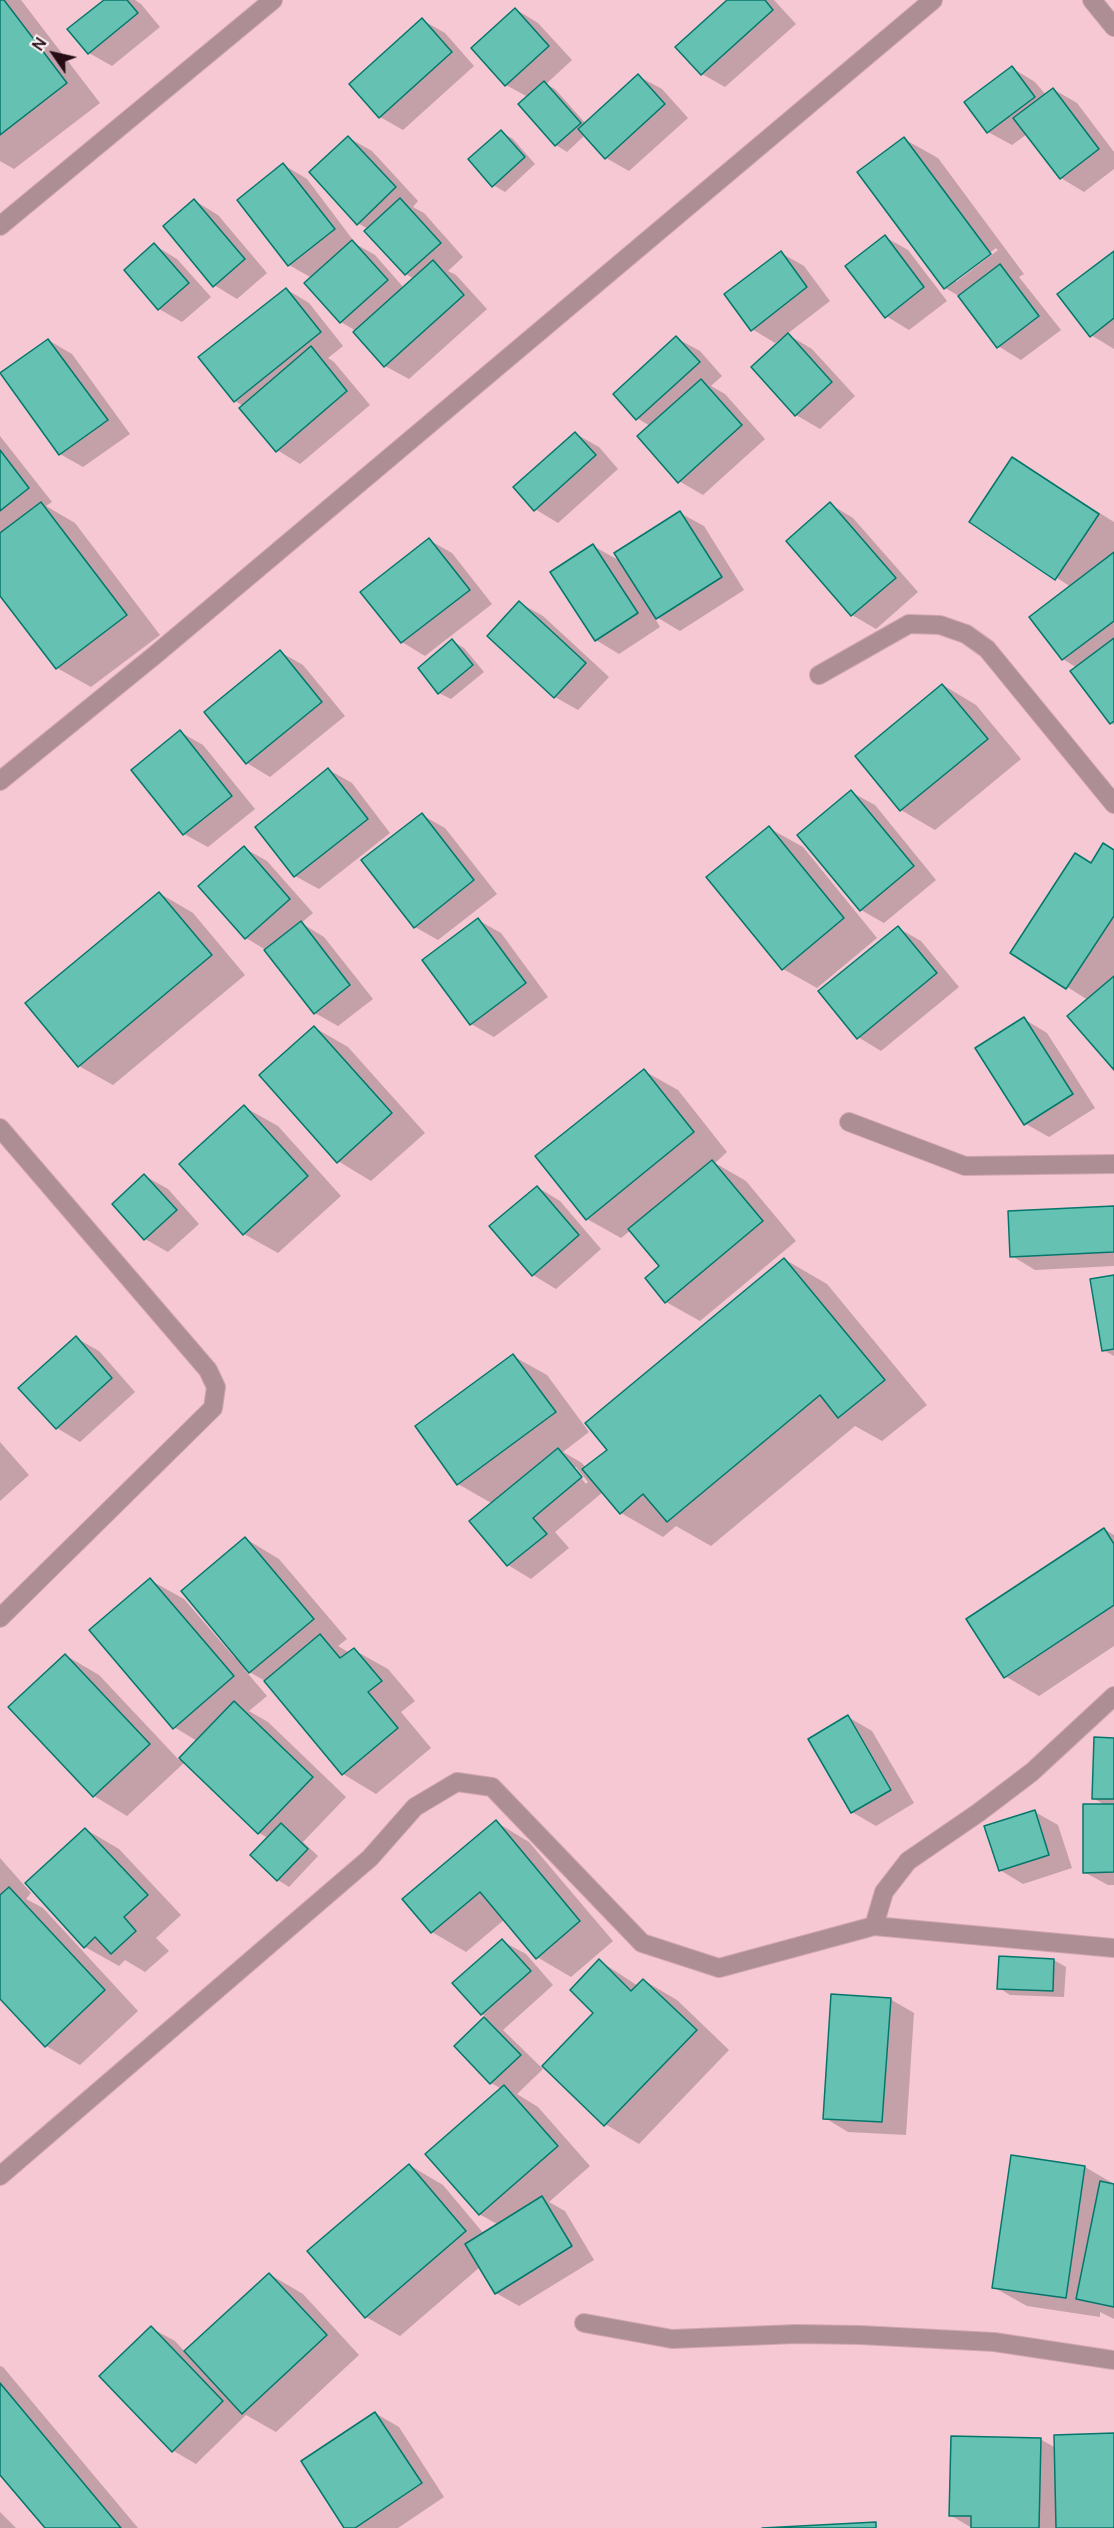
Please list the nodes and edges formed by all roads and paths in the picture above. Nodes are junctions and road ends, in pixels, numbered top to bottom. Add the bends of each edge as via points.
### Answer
1 (273, 0) edge
2 (933, 0) edge
3 (1092, 0) edge
4 (1114, 27) edge
5 (0, 226) edge
6 (819, 675) dead end
7 (0, 781) edge
8 (1114, 804) edge
9 (849, 1122) dead end
10 (0, 1128) edge
11 (1114, 1164) edge
12 (0, 1618) edge
13 (1114, 1696) edge
14 (874, 1926) junction
15 (1114, 1948) edge
16 (0, 2176) edge
17 (584, 2323) dead end
18 (1114, 2360) edge

1 - 5 street
2 - 7 street
3 - 4 street
6 - 8 street via 909,624 940,625 966,634 987,649
9 - 11 street via 965,1166
10 - 12 street via 208,1370 216,1387 213,1408
13 - 14 street via 1032,1772 908,1861 884,1892
14 - 15 street
14 - 16 street via 719,1968 642,1943 492,1787 457,1782 415,1807 370,1858
17 - 18 street via 672,2339 860,2335 994,2342

